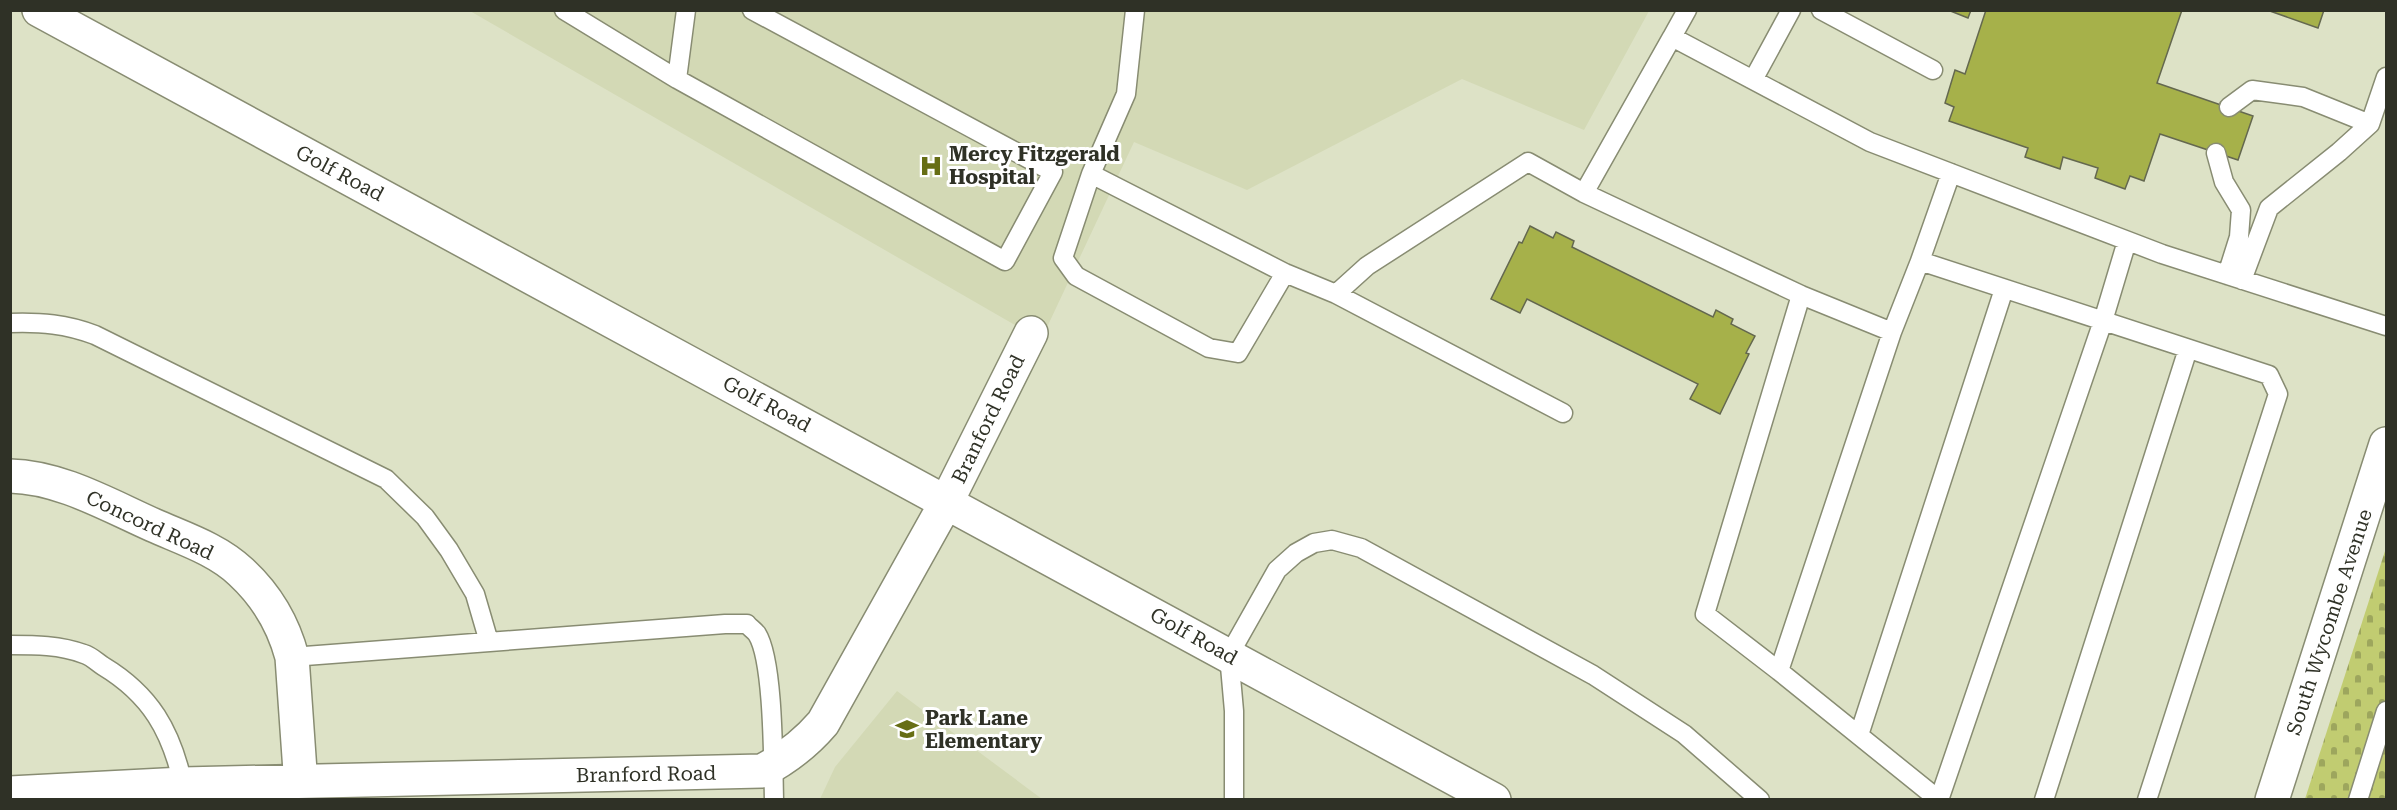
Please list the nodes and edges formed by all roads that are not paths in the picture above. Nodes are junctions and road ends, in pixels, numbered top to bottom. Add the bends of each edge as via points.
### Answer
1 (39, 10) edge
2 (564, 10) edge
3 (686, 10) edge
4 (752, 10) edge
5 (1135, 10) edge
6 (1687, 10) edge
7 (1791, 10) edge
8 (1821, 10) edge
9 (1672, 37) junction
10 (1933, 70) dead end
11 (2386, 77) edge
12 (677, 79) junction
13 (1753, 80) junction
14 (2229, 107) dead end
15 (2370, 124) junction
16 (2216, 153) dead end
17 (1951, 173) junction
18 (1092, 174) junction
19 (1584, 193) junction
20 (2127, 241) junction
21 (1920, 261) junction
22 (1286, 273) junction
23 (2234, 278) junction
24 (2004, 288) junction
25 (1336, 294) junction
26 (1801, 295) junction
27 (2103, 321) junction
28 (10, 323) edge
29 (2386, 326) edge
30 (1892, 332) junction
31 (1031, 333) dead end
32 (2188, 349) junction
33 (1563, 413) dead end
34 (2386, 444) edge
35 (10, 476) edge
36 (947, 501) junction
37 (489, 642) junction
38 (10, 645) edge
39 (1229, 655) junction
40 (292, 657) junction
41 (1779, 671) junction
42 (2386, 711) edge
43 (1859, 735) junction
44 (773, 765) junction
45 (183, 784) junction
46 (302, 791) edge
47 (10, 793) edge
48 (774, 800) edge
49 (1234, 800) edge
50 (1494, 800) edge
51 (1760, 800) edge
52 (2044, 800) edge
53 (2147, 800) edge
54 (2272, 800) edge
55 (2358, 800) edge

1 - 36 street, Golf Road
2 - 12 lane
3 - 12 lane
4 - 12 lane via 1053,172 1005,261
5 - 18 lane via 1126,94
6 - 9 lane
7 - 13 lane
8 - 10 lane
9 - 13 lane
9 - 19 lane
11 - 15 lane
13 - 17 lane via 1870,142
14 - 15 lane via 2252,90 2303,97
15 - 23 lane via 2269,208
16 - 23 lane via 2224,182 2241,210
17 - 20 lane
17 - 21 lane
18 - 22 lane
18 - 22 lane via 1063,258 1076,276 1209,348 1238,353
19 - 25 lane via 1528,162 1366,266
19 - 26 lane
20 - 23 lane
20 - 27 lane
21 - 24 lane
21 - 30 lane
22 - 25 lane
23 - 29 lane
24 - 27 lane
24 - 43 lane
25 - 33 lane
26 - 30 lane
26 - 41 lane via 1705,614
27 - 32 lane
27 - 43 lane via 1939,800
28 - 37 lane via 43,322 95,335 386,479 425,517 449,550 475,594
30 - 41 lane
31 - 36 street, Branford Road
32 - 52 lane
32 - 53 lane via 2269,375 2278,394
34 - 54 street, South Wycombe Avenue
35 - 40 street, Concord Road via 70,488 210,550 240,571 269,602
36 - 39 street, Golf Road
36 - 44 street, Branford Road via 823,723 805,743
37 - 40 lane
37 - 44 lane via 747,624 757,634 763,654
38 - 45 lane via 50,646 85,654 135,688 156,714 175,750
39 - 49 lane via 1234,711
39 - 50 street, Golf Road
39 - 51 lane via 1277,570 1314,543 1332,540 1361,548 1593,675 1684,734
40 - 46 street, Concord Road
41 - 43 lane
42 - 55 lane
44 - 46 street, Branford Road via 762,771
44 - 48 lane
45 - 46 street, Branford Road
45 - 47 street, Branford Road

